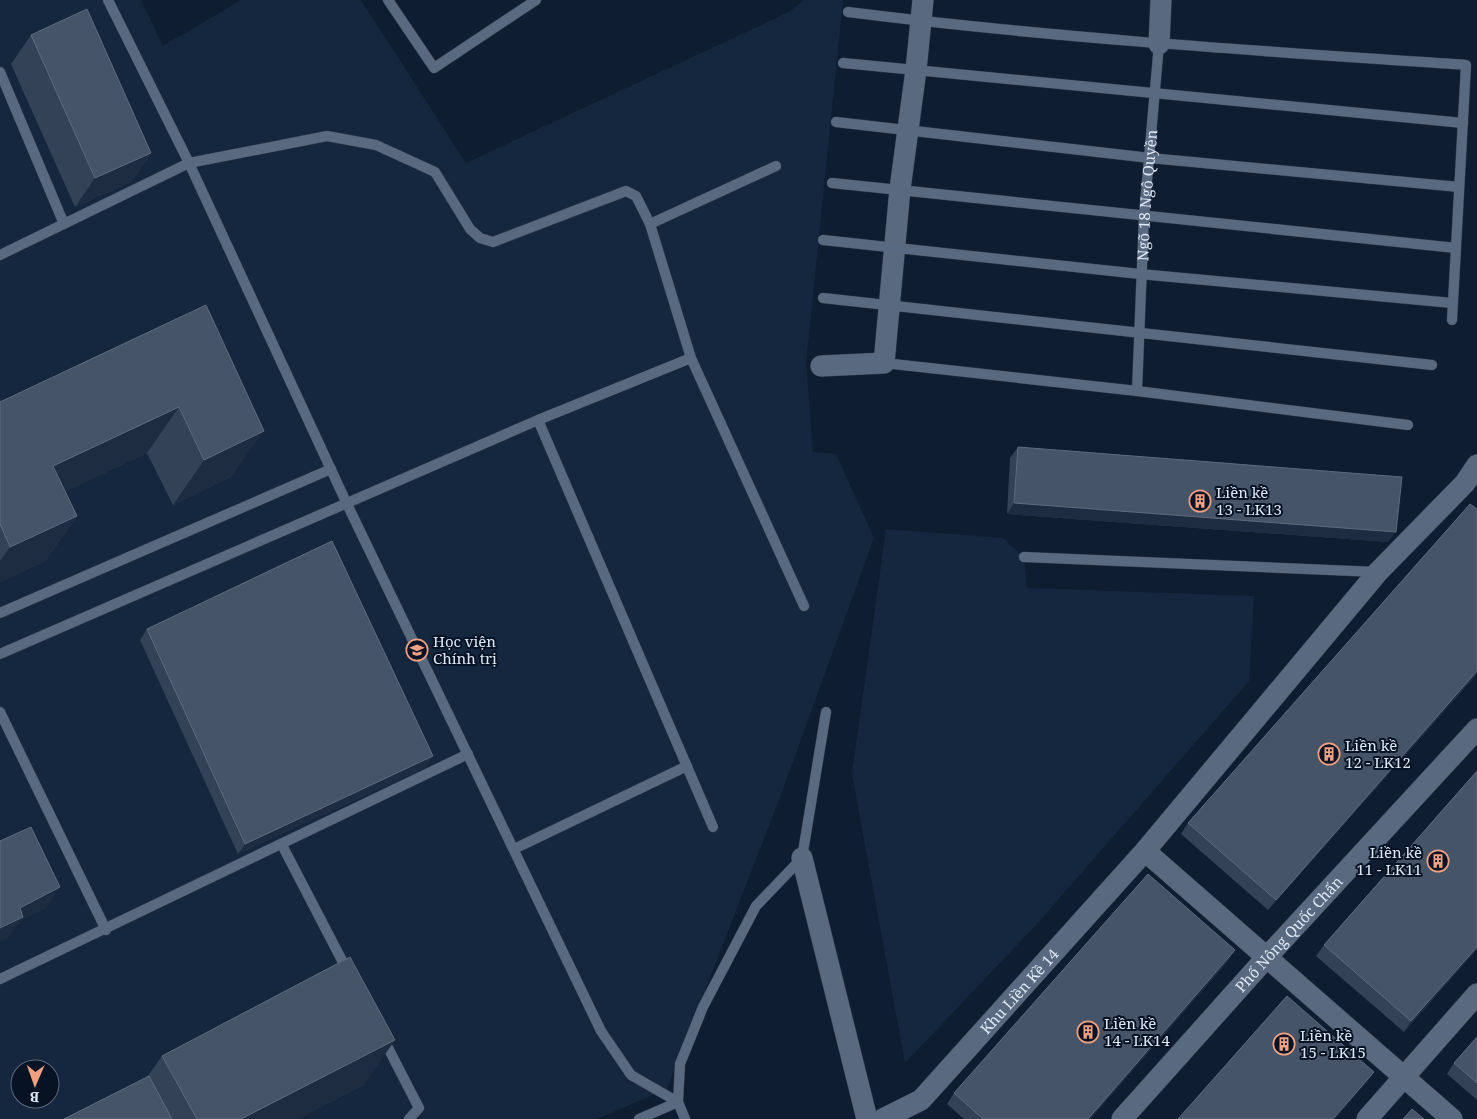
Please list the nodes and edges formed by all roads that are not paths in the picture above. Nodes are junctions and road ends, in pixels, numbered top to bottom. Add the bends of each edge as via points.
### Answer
1 (108, 0) edge
2 (388, 0) edge
3 (536, 0) edge
4 (923, 0) edge
5 (1161, 0) edge
6 (848, 12) dead end
7 (920, 21) junction
8 (1159, 44) junction
9 (843, 64) dead end
10 (916, 70) junction
11 (0, 72) edge
12 (1153, 94) junction
13 (836, 122) dead end
14 (1463, 123) junction
15 (909, 132) junction
16 (1150, 158) junction
17 (190, 163) junction
18 (776, 166) dead end
19 (832, 184) dead end
20 (1459, 187) junction
21 (900, 189) junction
22 (1144, 215) junction
23 (64, 224) junction
24 (650, 224) junction
25 (823, 240) dead end
26 (894, 248) junction
27 (1456, 248) junction
28 (0, 255) edge
29 (1140, 274) junction
30 (823, 298) dead end
31 (1452, 303) junction
32 (890, 306) junction
33 (1452, 320) dead end
34 (1138, 333) junction
35 (691, 358) junction
36 (884, 363) junction
37 (1432, 365) dead end
38 (821, 366) dead end
39 (1137, 391) junction
40 (538, 420) junction
41 (1408, 425) dead end
42 (1477, 465) edge
43 (331, 469) junction
44 (1471, 488) edge
45 (347, 504) junction
46 (1024, 557) dead end
47 (1378, 572) junction
48 (804, 606) dead end
49 (0, 613) edge
50 (0, 654) edge
51 (0, 712) edge
52 (826, 712) dead end
53 (1477, 730) edge
54 (468, 754) junction
55 (686, 766) junction
56 (713, 827) dead end
57 (282, 845) junction
58 (514, 849) junction
59 (1145, 851) junction
60 (802, 858) junction
61 (106, 930) junction
62 (1266, 958) junction
63 (0, 979) edge
64 (355, 985) edge
65 (1477, 994) edge
66 (378, 1029) edge
67 (1403, 1077) junction
68 (678, 1102) junction
69 (410, 1119) edge
70 (639, 1119) edge
71 (685, 1119) edge
72 (867, 1119) edge
73 (883, 1119) edge
74 (1122, 1119) edge
75 (1367, 1119) edge
76 (1452, 1119) edge

1 - 17 lane
2 - 3 lane via 434,68
4 - 7 street
5 - 8 street, Ngõ 18 Ngô Quyền
6 - 7 lane
7 - 8 lane
7 - 10 street
8 - 12 lane, Ngõ 18 Ngô Quyền
8 - 14 lane via 1466,65
9 - 10 lane
10 - 12 lane
10 - 15 street
11 - 23 lane
12 - 14 lane
12 - 16 lane, Ngõ 18 Ngô Quyền
13 - 15 lane
14 - 20 lane
15 - 16 lane
15 - 21 street
16 - 20 lane
16 - 22 lane, Ngõ 18 Ngô Quyền
17 - 23 lane
17 - 24 lane via 327,136 376,145 435,172 470,229 480,238 493,242 626,191 636,196
17 - 43 lane
18 - 24 lane
19 - 21 lane
20 - 27 lane
21 - 22 lane
21 - 26 street
22 - 27 lane
22 - 29 lane, Ngõ 18 Ngô Quyền
23 - 28 lane
24 - 35 lane
25 - 26 lane
26 - 29 lane
26 - 32 street
27 - 31 lane
29 - 31 lane
29 - 34 lane, Ngõ 18 Ngô Quyền
30 - 32 lane
31 - 33 lane
32 - 34 lane
32 - 36 street
34 - 37 lane
34 - 39 lane, Ngõ 18 Ngô Quyền
35 - 40 lane
35 - 48 lane
36 - 38 street
36 - 39 lane
39 - 41 lane
40 - 45 lane
40 - 55 lane
42 - 44 street, Khu Liền Kề 14
43 - 45 lane
43 - 49 lane
44 - 47 street, Khu Liền Kề 14
45 - 50 lane
45 - 54 lane
46 - 47 lane
47 - 59 street, Khu Liền Kề 14
51 - 61 lane
52 - 60 lane
53 - 62 street, Phố Nông Quốc Chấn
54 - 57 lane
54 - 58 lane
55 - 56 lane
55 - 58 lane
57 - 61 lane
57 - 64 lane
58 - 68 lane via 601,1031 631,1075
59 - 62 street
59 - 73 street, Khu Liền Kề 14 via 921,1100
60 - 68 lane via 756,906 703,1007 680,1064
60 - 72 street
61 - 63 lane
62 - 67 street
62 - 74 street, Phố Nông Quốc Chấn
65 - 67 street
66 - 69 lane via 419,1108
67 - 75 street
67 - 76 street
68 - 70 lane
68 - 71 lane

